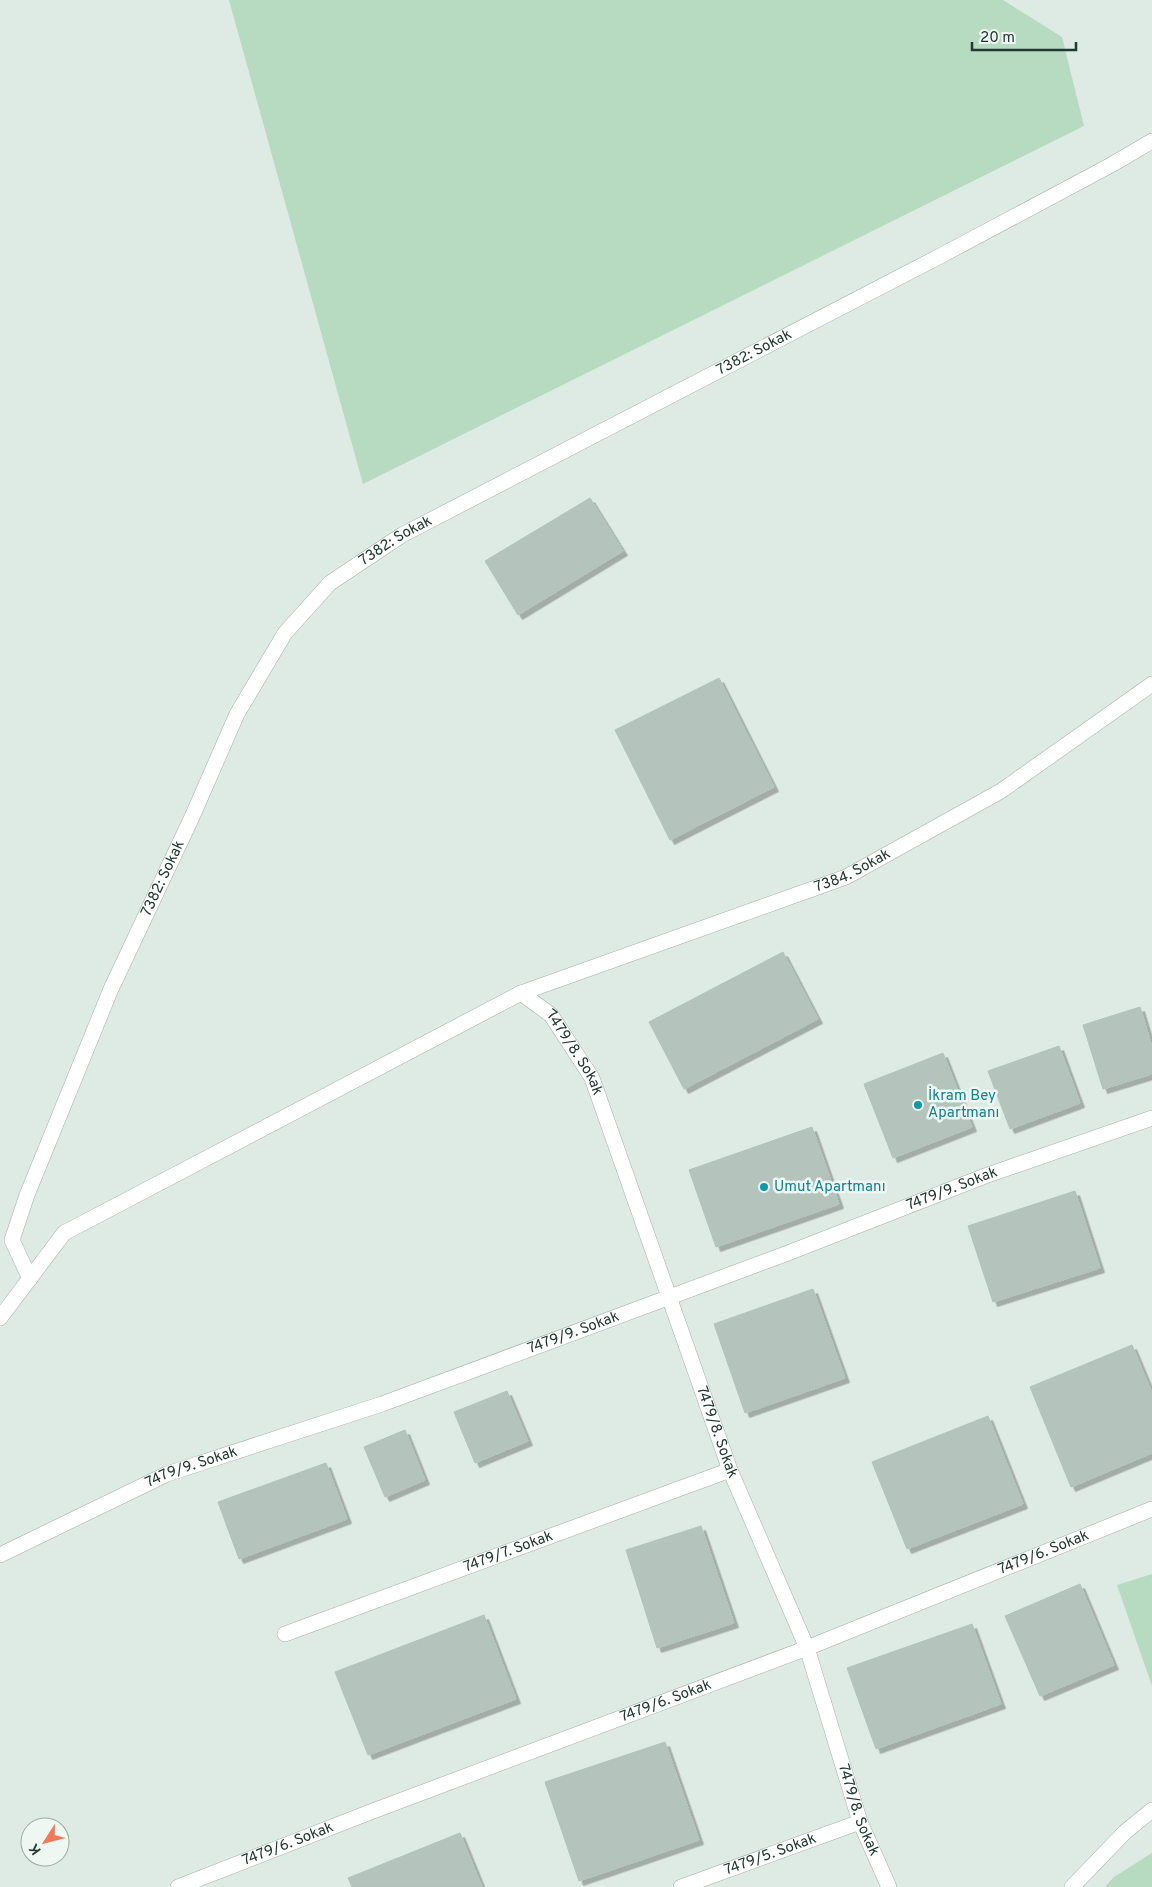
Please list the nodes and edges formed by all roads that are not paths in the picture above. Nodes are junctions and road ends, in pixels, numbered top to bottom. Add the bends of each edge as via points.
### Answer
1 (1152, 141) edge
2 (1152, 684) edge
3 (521, 993) junction
4 (1152, 1118) edge
5 (30, 1279) junction
6 (670, 1297) junction
7 (0, 1318) edge
8 (730, 1470) junction
9 (1152, 1509) edge
10 (0, 1555) edge
11 (285, 1634) dead end
12 (807, 1648) junction
13 (1152, 1810) edge
14 (860, 1822) junction
15 (178, 1887) edge
16 (681, 1887) edge
17 (889, 1887) edge
18 (1072, 1887) edge

1 - 5 street, 7382: Sokak via 953,250 402,535 330,583 285,633 236,714 112,989 26,1195 12,1240
2 - 3 street, 7384. Sokak via 1001,790 846,877
3 - 5 street via 64,1234
3 - 6 street, 7479/8. Sokak via 551,1015 592,1078
4 - 6 street, 7479/9. Sokak via 986,1176
5 - 7 street
6 - 8 street, 7479/8. Sokak
6 - 10 street, 7479/9. Sokak via 382,1404 167,1474
8 - 11 street, 7479/7. Sokak
8 - 12 street, 7479/8. Sokak
9 - 12 street, 7479/6. Sokak
12 - 14 street, 7479/8. Sokak
12 - 15 street, 7479/6. Sokak
13 - 18 street via 1125,1832
14 - 16 street, 7479/5. Sokak
14 - 17 street, 7479/8. Sokak

